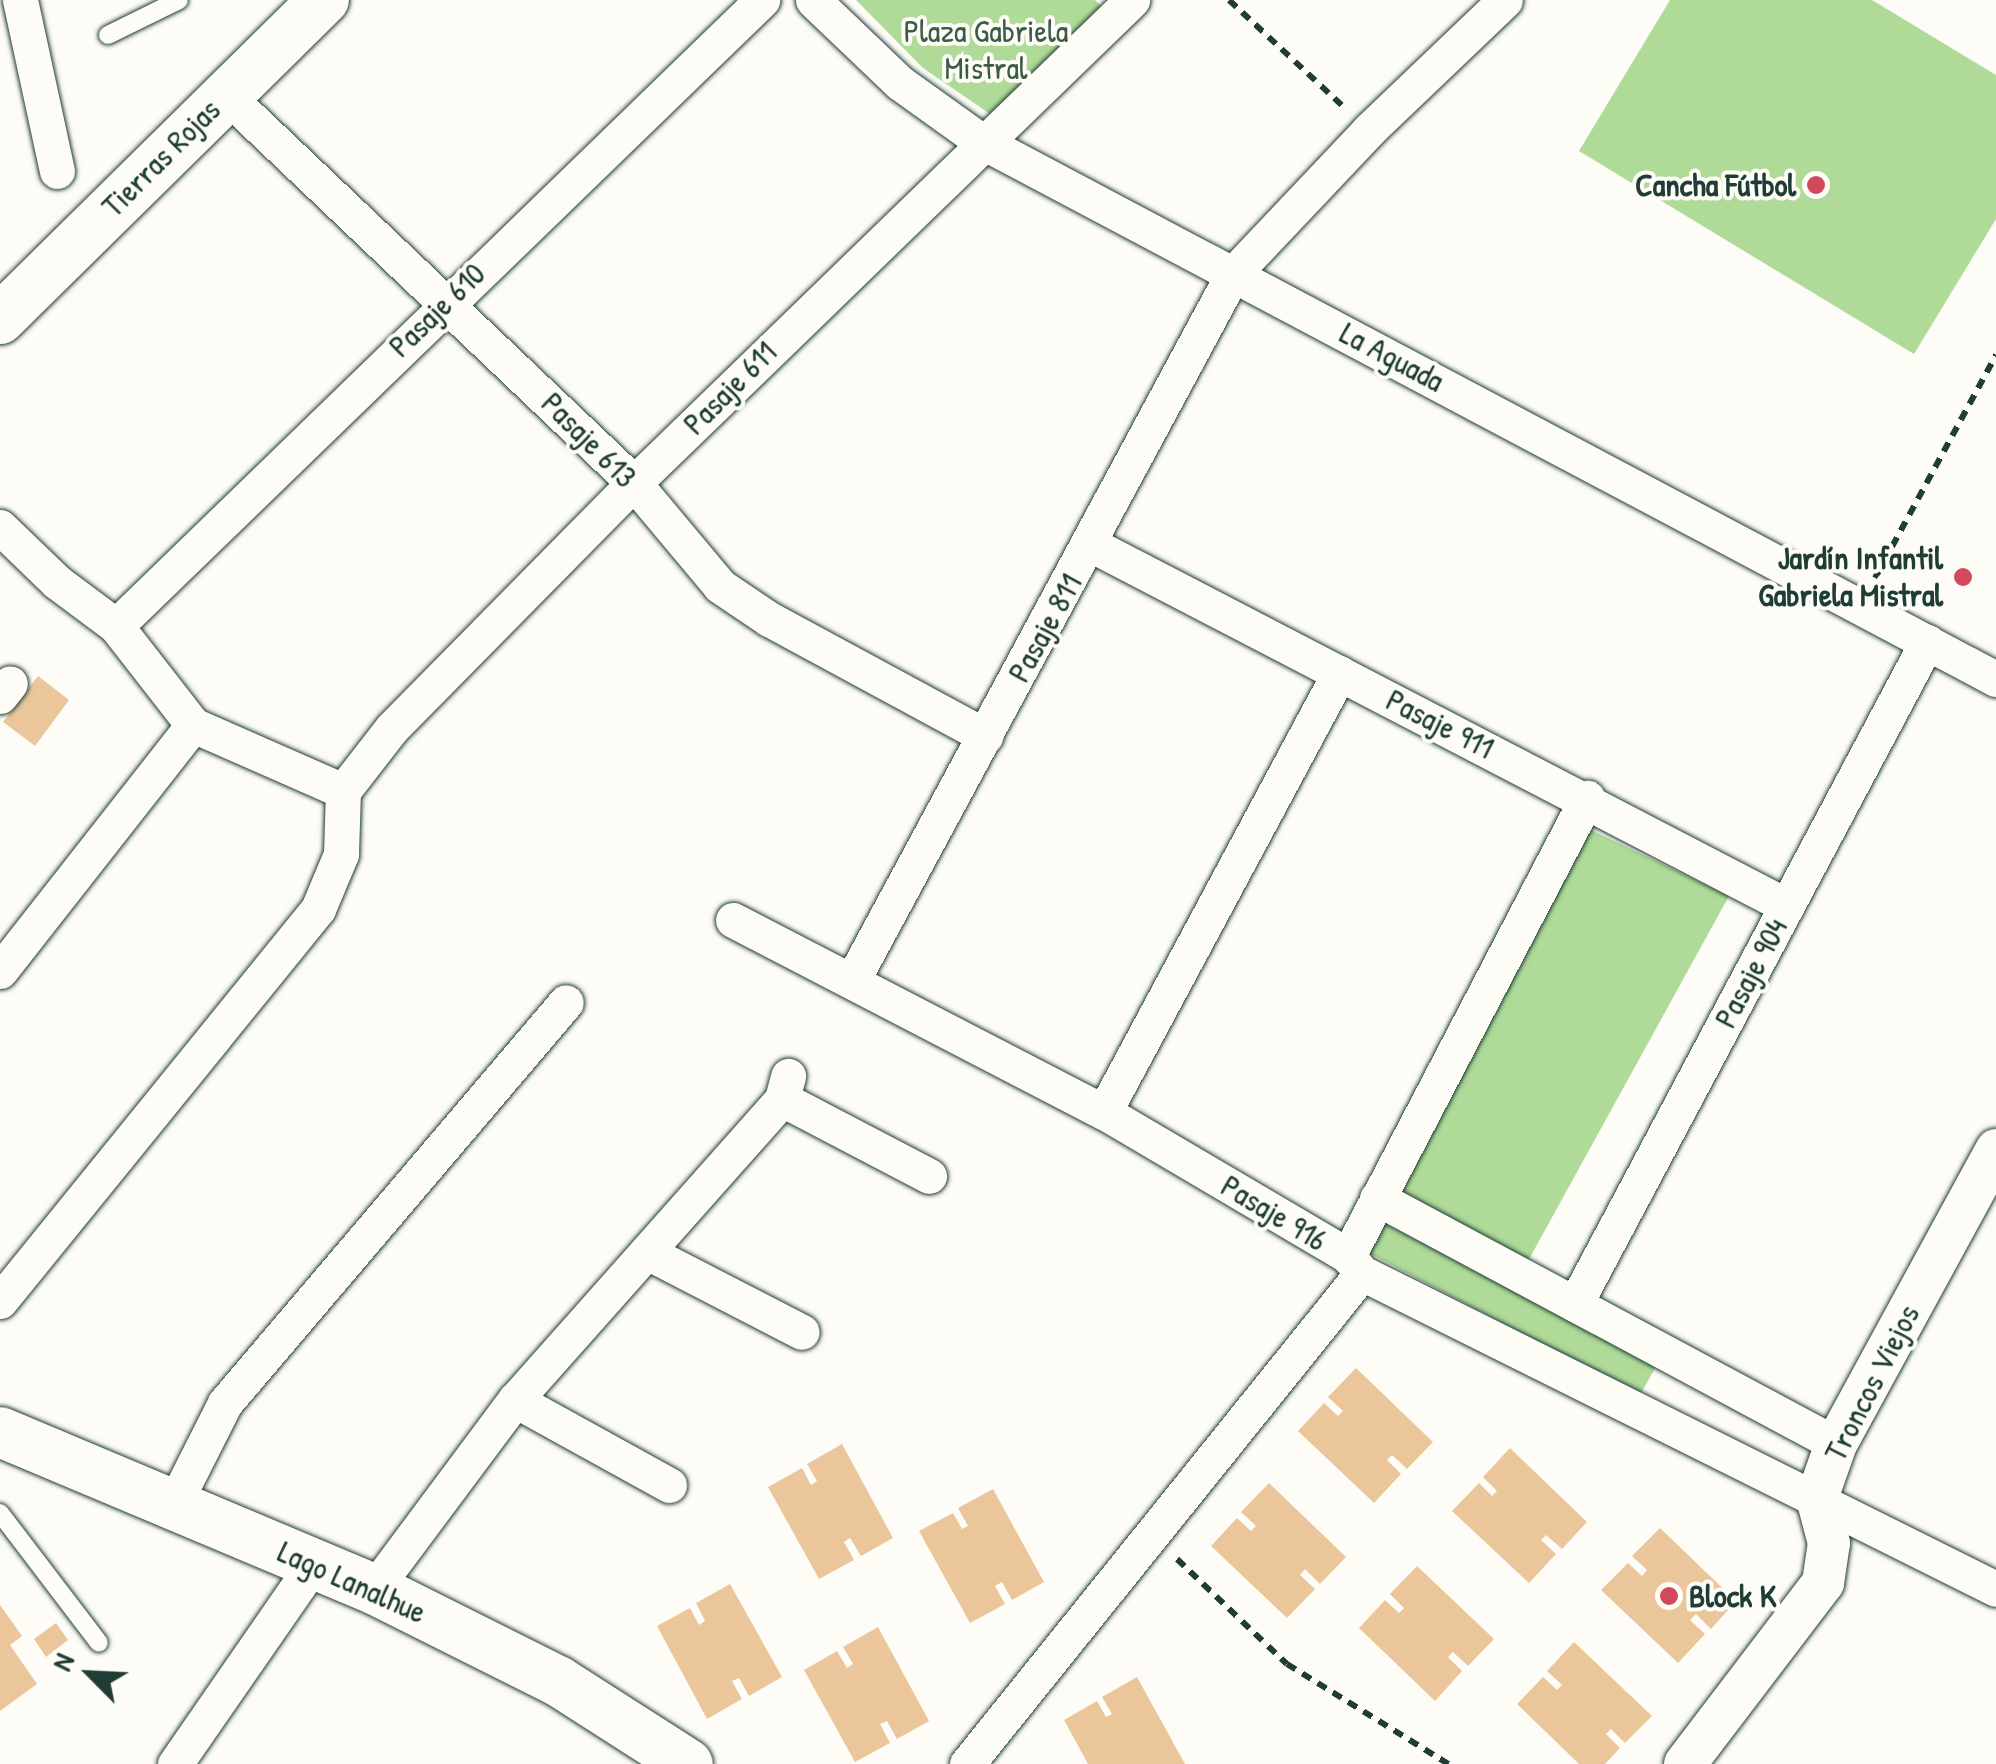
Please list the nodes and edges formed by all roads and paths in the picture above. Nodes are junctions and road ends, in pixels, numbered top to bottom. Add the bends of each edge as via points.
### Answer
1 (20, 0) edge
2 (179, 0) edge
3 (324, 0) edge
4 (762, 0) edge
5 (813, 0) edge
6 (1132, 0) edge
7 (1229, 0) edge
8 (1506, 0) edge
9 (108, 35) dead end
10 (225, 94) junction
11 (1369, 130) junction
12 (980, 141) junction
13 (57, 172) dead end
14 (1233, 274) junction
15 (447, 300) junction
16 (0, 319) edge
17 (1996, 356) edge
18 (634, 483) junction
19 (0, 527) edge
20 (1092, 545) junction
21 (1861, 603) junction
22 (116, 626) junction
23 (1928, 642) junction
24 (1339, 673) junction
25 (1996, 679) edge
26 (193, 725) junction
27 (985, 736) junction
28 (343, 791) junction
29 (1587, 798) junction
30 (1787, 906) junction
31 (733, 920) dead end
32 (0, 971) edge
33 (853, 979) junction
34 (566, 1002) dead end
35 (1104, 1112) junction
36 (1996, 1150) edge
37 (929, 1176) dead end
38 (1377, 1198) junction
39 (647, 1252) junction
40 (1355, 1264) junction
41 (0, 1301) edge
42 (1575, 1304) junction
43 (802, 1332) dead end
44 (515, 1400) junction
45 (4, 1442) edge
46 (1836, 1444) junction
47 (669, 1485) dead end
48 (1817, 1498) junction
49 (174, 1506) junction
50 (0, 1512) edge
51 (1151, 1534) junction
52 (314, 1563) junction
53 (374, 1589) junction
54 (1996, 1589) edge
55 (100, 1644) dead end
56 (660, 1752) edge
57 (175, 1764) edge
58 (967, 1764) edge
59 (1448, 1764) edge
60 (1684, 1764) edge

1 - 13 street
2 - 9 lane
3 - 10 main road, Tierras Rojas
4 - 15 street, Pasaje 610
5 - 12 street, La Aguada via 900,82
6 - 12 street, Pasaje 611
7 - 11 path
8 - 11 street, Pasaje 811
10 - 15 street, Pasaje 613
10 - 16 main road, Tierras Rojas
11 - 14 street, Pasaje 811
12 - 14 street, La Aguada
12 - 18 street, Pasaje 611
14 - 20 street, Pasaje 811
14 - 21 street, La Aguada
15 - 18 street, Pasaje 613
15 - 22 street, Pasaje 610
17 - 21 path
18 - 27 street, Pasaje 613 via 720,586 769,620
18 - 28 street, Pasaje 611 via 392,728
19 - 22 street
20 - 24 street, Pasaje 911
20 - 27 street, Pasaje 811
21 - 23 street, La Aguada
22 - 26 street
23 - 25 street, La Aguada
23 - 30 street, Pasaje 904
24 - 29 street, Pasaje 911
24 - 35 street
26 - 28 street
26 - 32 street
27 - 33 street, Pasaje 811
28 - 41 street via 341,854 318,910
29 - 30 street, Pasaje 911
29 - 38 street
30 - 42 street, Pasaje 904
31 - 33 street, Pasaje 916
33 - 35 street, Pasaje 916
34 - 49 street via 225,1403
35 - 40 street, Pasaje 916
36 - 46 street, Troncos Viejos
37 - 39 street via 785,1087
38 - 40 street
38 - 42 street
39 - 43 street
39 - 44 street
40 - 48 street, Pasaje 916
40 - 51 street
42 - 46 street
44 - 47 street
44 - 53 street
45 - 49 main road, Lago Lanalhue
46 - 48 street, Troncos Viejos
48 - 54 street, Pasaje 916
48 - 60 street, Troncos Viejos via 1829,1543 1823,1583
49 - 52 main road, Lago Lanalhue
50 - 55 lane
51 - 58 street
51 - 59 path via 1287,1664
52 - 53 main road, Lago Lanalhue
52 - 57 street
53 - 56 main road, Lago Lanalhue via 558,1680

